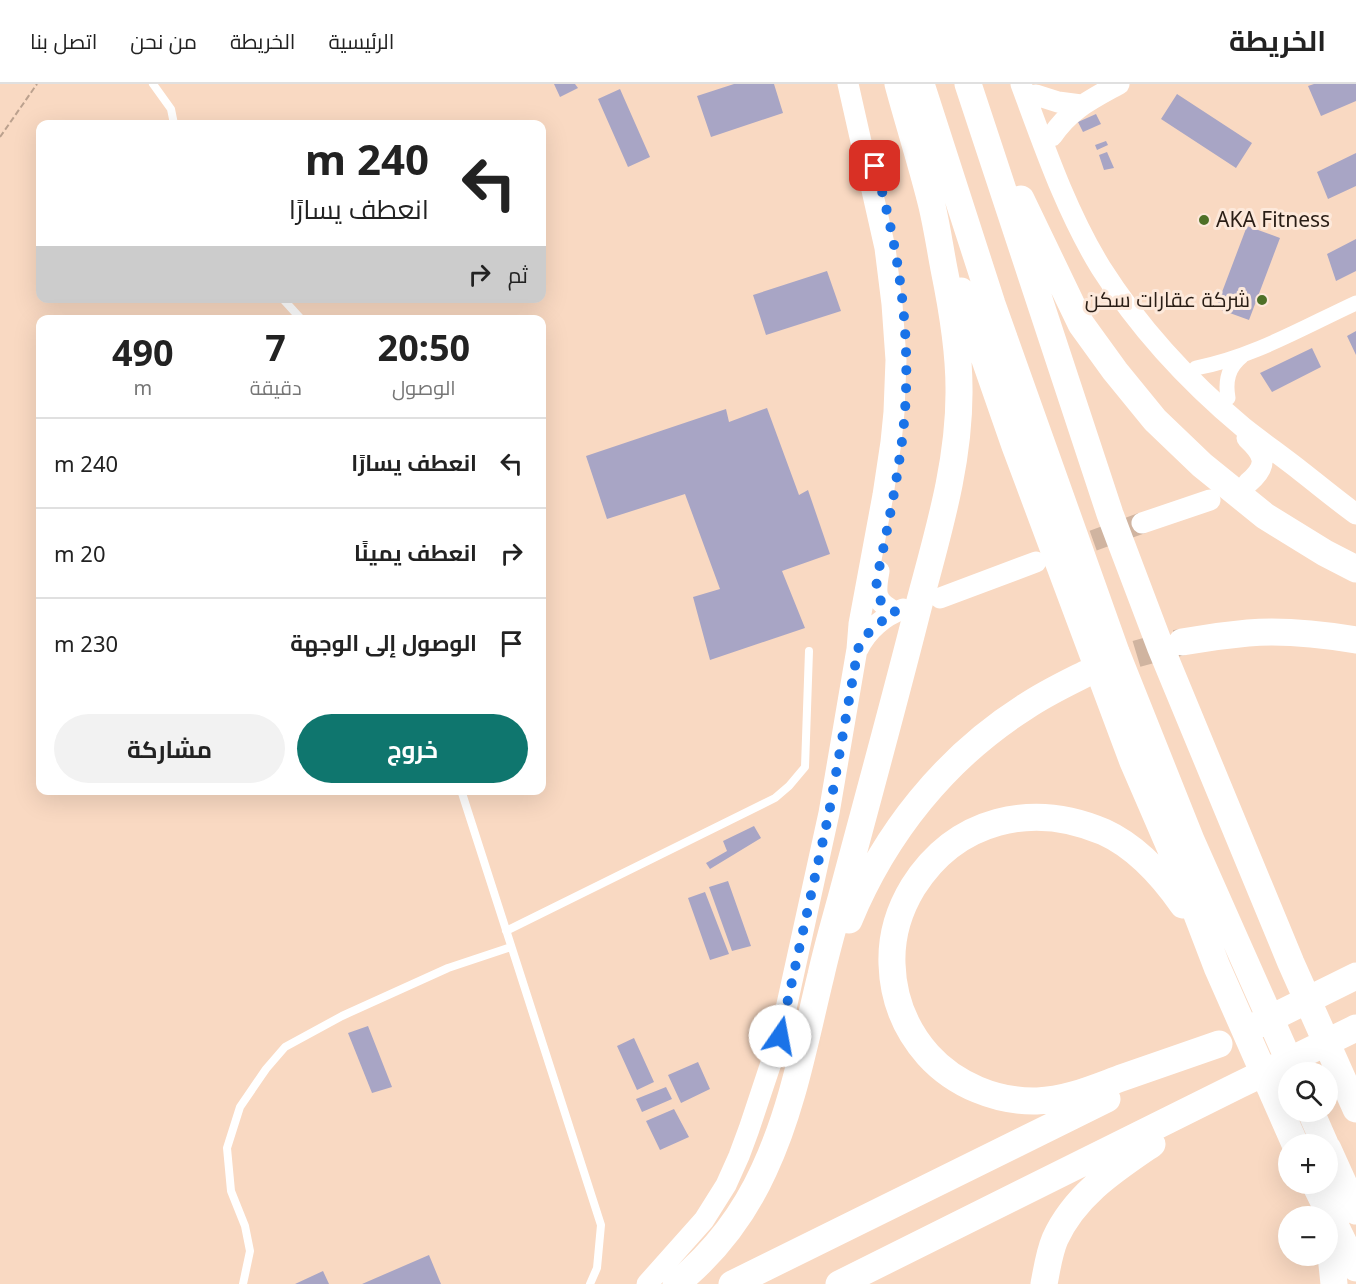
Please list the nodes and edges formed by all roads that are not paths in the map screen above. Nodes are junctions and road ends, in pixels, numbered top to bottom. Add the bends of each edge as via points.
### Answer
1 (153, 84) edge
2 (848, 84) edge
3 (853, 84) edge
4 (898, 84) edge
5 (921, 84) edge
6 (1119, 84) edge
7 (1030, 88) edge
8 (970, 90) edge
9 (1081, 105) junction
10 (173, 120) edge
11 (1052, 136) junction
12 (932, 206) junction
13 (287, 303) edge
14 (1356, 303) edge
15 (297, 315) edge
16 (1245, 354) junction
17 (1196, 368) junction
18 (1228, 398) junction
19 (1243, 427) junction
20 (1248, 483) dead end
21 (1210, 500) dead end
22 (1356, 500) edge
23 (1356, 514) edge
24 (1142, 523) tunnel mouth
25 (1035, 562) dead end
26 (1356, 569) edge
27 (940, 598) dead end
28 (1356, 640) edge
29 (1182, 642) tunnel mouth
30 (858, 649) junction
31 (809, 651) dead end
32 (1085, 674) tunnel mouth
33 (463, 795) edge
34 (506, 931) junction
35 (511, 947) junction
36 (1217, 967) junction
37 (1356, 976) edge
38 (1356, 1028) edge
39 (1219, 1044) junction
40 (804, 1047) junction
41 (1290, 1062) edge
42 (1239, 1085) junction
43 (1352, 1099) edge
44 (1290, 1134) edge
45 (1338, 1171) edge
46 (1321, 1194) edge
47 (1356, 1211) edge
48 (1332, 1266) edge
49 (1356, 1268) edge
50 (243, 1284) edge
51 (590, 1284) edge
52 (647, 1284) edge
53 (675, 1284) edge
54 (732, 1284) edge
55 (840, 1284) edge
56 (1044, 1284) edge
57 (1334, 1284) edge

1 - 10 lane via 171,110
2 - 30 street via 885,248 896,360 887,470 859,624
3 - 30 street via 895,246 906,378 902,441 876,590 888,608 900,611 870,629
4 - 12 highway
5 - 41 highway via 992,304 1116,652 1191,840
6 - 9 street
7 - 9 street via 1058,102
7 - 11 street
7 - 19 street via 1042,141 1074,219 1100,267 1168,356
8 - 26 highway via 1081,324 1114,371 1155,420 1202,465 1265,516
8 - 43 highway via 1110,513 1160,646 1291,963
9 - 11 street
11 - 17 street via 1081,209 1107,258 1147,316
12 - 36 highway via 1015,446 1133,762
12 - 40 highway via 956,337 959,387 952,469
13 - 15 lane
14 - 16 street
16 - 17 street
16 - 18 street via 1229,374
17 - 18 street
18 - 22 street
19 - 20 street via 1262,458 1260,469
19 - 23 street
21 - 24 street
25 - 27 street
28 - 29 highway via 1303,633 1250,633
30 - 52 street via 829,813 780,1036 749,1130 726,1185 704,1220
31 - 34 lane via 805,767 789,786 775,798
32 - 40 highway via 1025,707 973,746 944,772 903,822 856,904
33 - 34 lane
34 - 35 lane
35 - 50 lane via 448,969 342,1016 285,1047 266,1069 240,1107 227,1148 231,1191 250,1251
35 - 51 lane via 601,1226 597,1268
36 - 39 highway via 1186,908 1143,858 1104,832 1064,820 1036,817 994,823 973,831 938,855 908,894 892,957 901,1013 924,1050 951,1075 1007,1099 1039,1101 1074,1095
36 - 44 highway
37 - 39 highway
38 - 42 highway
39 - 54 highway
40 - 53 highway via 773,1150 750,1199 716,1245
42 - 55 highway
42 - 56 highway via 1125,1163 1078,1202 1055,1240
45 - 47 highway
46 - 49 highway
48 - 57 highway

